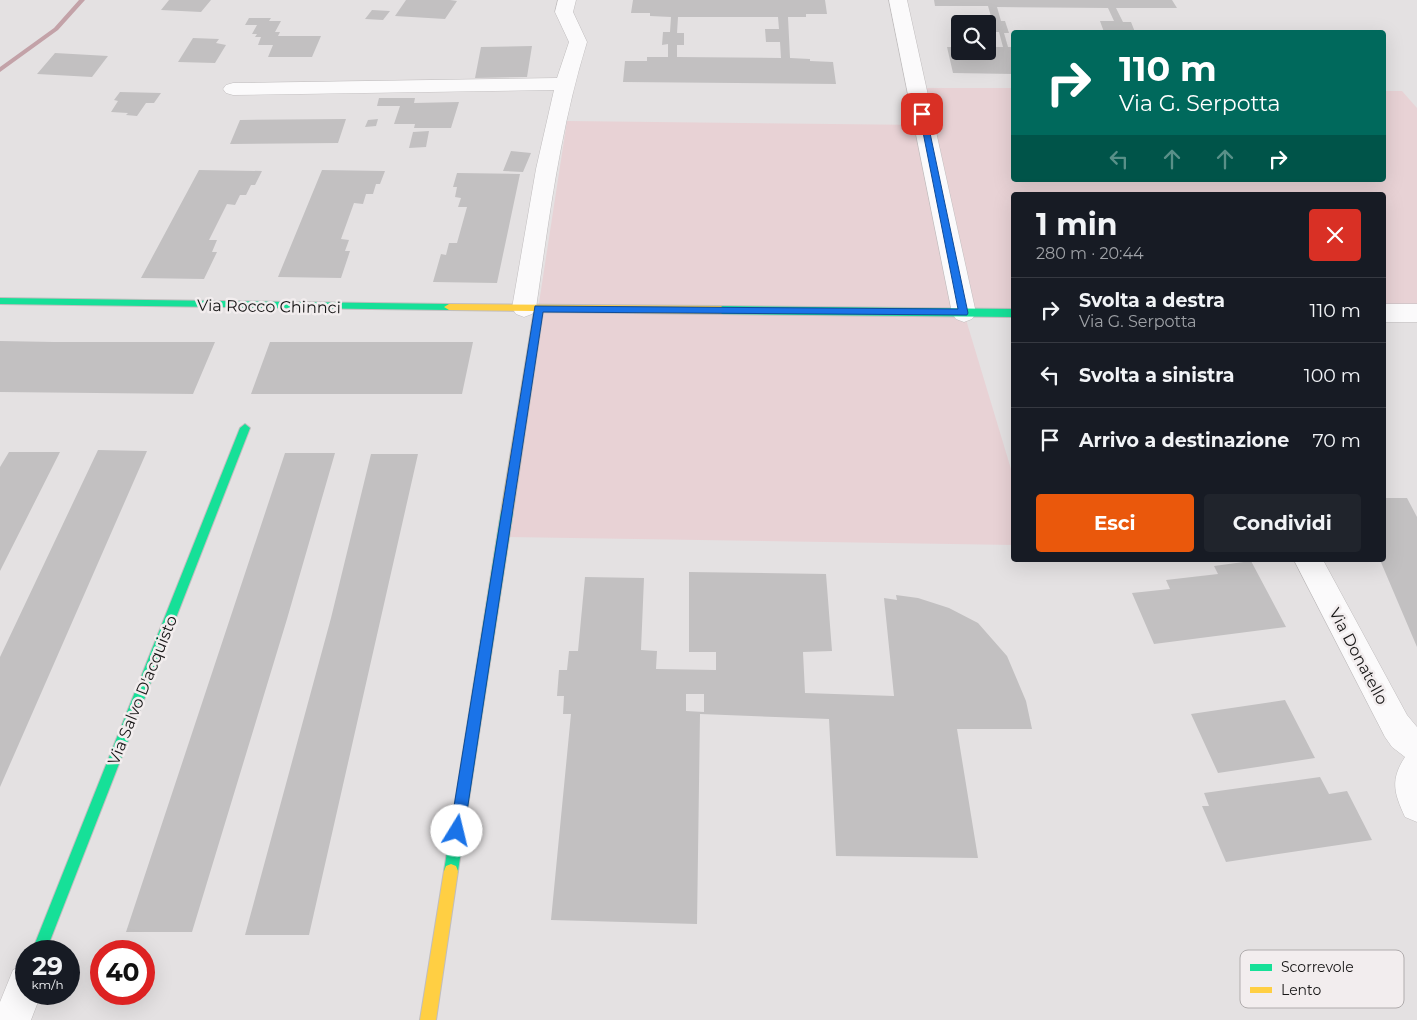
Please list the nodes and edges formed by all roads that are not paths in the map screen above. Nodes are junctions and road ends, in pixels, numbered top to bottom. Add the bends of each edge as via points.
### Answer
1 (567, 0) edge
2 (898, 0) edge
3 (564, 84) junction
4 (233, 89) dead end
5 (0, 302) edge
6 (532, 308) junction
7 (964, 313) junction
8 (1011, 313) edge
9 (1386, 313) edge
10 (1417, 314) edge
11 (245, 428) dead end
12 (1309, 562) edge
13 (1417, 746) edge
14 (1417, 767) edge
15 (1417, 805) edge
16 (43, 940) edge
17 (18, 1005) edge
18 (12, 1020) edge
19 (428, 1020) edge

1 - 3 street via 564,10 566,21 577,34 578,42
2 - 7 street
3 - 4 street
3 - 6 street via 546,169
5 - 6 street, Via Rocco Chinnci
6 - 7 street, Via Rocco Chinnci
6 - 19 street
7 - 8 street, Via Rocco Chinnci
9 - 10 street
11 - 16 street, Via Salvo D'acquisto
12 - 13 street, Via Donatello via 1396,726
14 - 15 street via 1410,776
17 - 18 street

